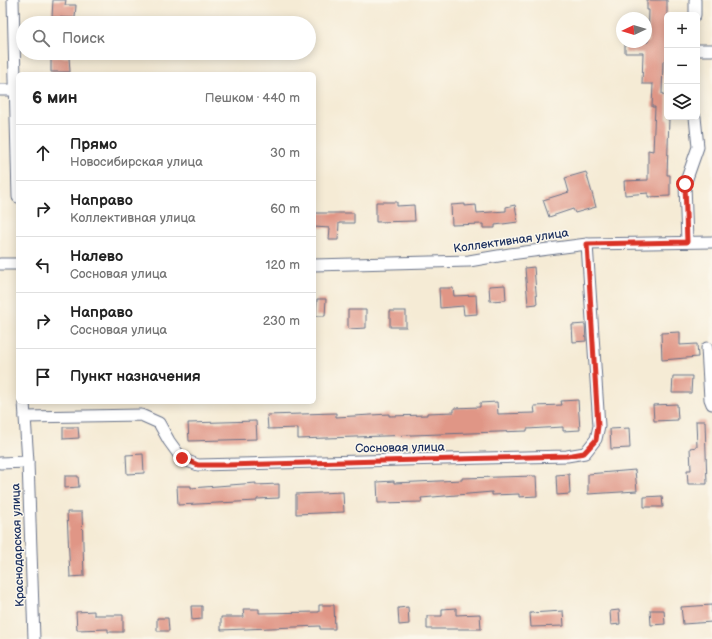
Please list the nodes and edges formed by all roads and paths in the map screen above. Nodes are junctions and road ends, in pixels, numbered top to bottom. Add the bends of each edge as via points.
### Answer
1 (13, 0) edge
2 (695, 0) edge
3 (695, 12) edge
4 (700, 50) edge
5 (712, 50) edge
6 (0, 90) edge
7 (15, 90) junction
8 (695, 120) edge
9 (16, 126) edge
10 (687, 242) junction
11 (712, 242) edge
12 (587, 244) junction
13 (0, 264) edge
14 (16, 264) edge
15 (316, 265) edge
16 (707, 348) dead end
17 (24, 404) edge
18 (712, 404) edge
19 (24, 417) junction
20 (0, 462) edge
21 (28, 462) junction
22 (34, 639) edge

1 - 7 street
2 - 3 street
4 - 5 street
6 - 7 street
7 - 9 street
8 - 10 street via 698,147 685,184
10 - 11 street, Коллективная улица
10 - 12 street, Коллективная улица
12 - 15 street, Коллективная улица via 470,261
12 - 19 street, Сосновая улица via 598,426 596,440 584,453 567,456 198,465 182,458 159,423 141,414
13 - 14 street
16 - 18 street
17 - 19 street, Краснодарская улица
19 - 21 street, Краснодарская улица
20 - 21 street
21 - 22 street, Краснодарская улица

